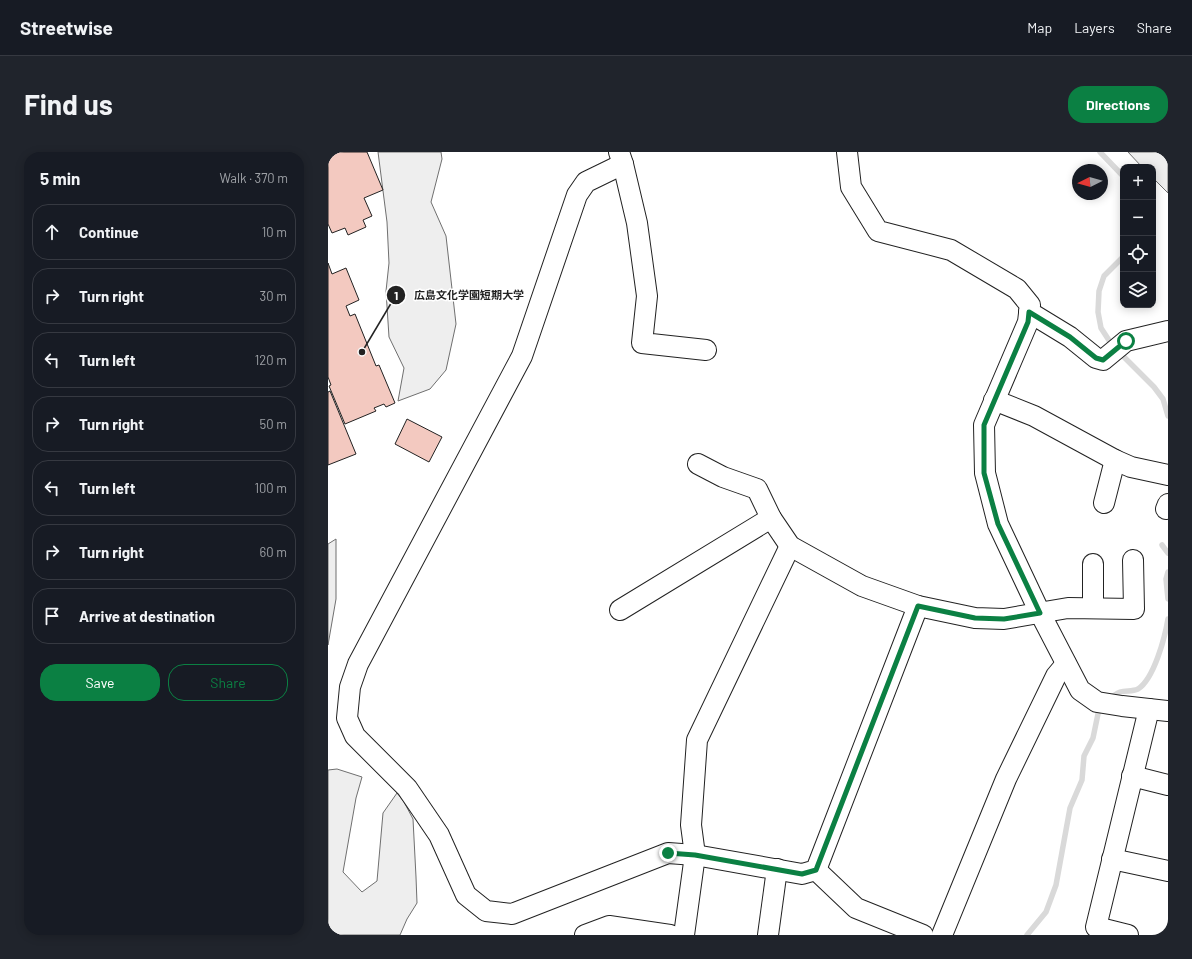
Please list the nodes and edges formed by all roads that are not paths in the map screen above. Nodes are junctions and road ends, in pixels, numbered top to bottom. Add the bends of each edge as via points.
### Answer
1 (847, 152) edge
2 (621, 158) edge
3 (1029, 312) junction
4 (1168, 331) edge
5 (706, 350) dead end
6 (994, 400) junction
7 (1115, 460) junction
8 (698, 464) dead end
9 (1168, 475) edge
10 (1104, 503) dead end
11 (771, 518) junction
12 (790, 546) junction
13 (1133, 560) dead end
14 (1092, 564) dead end
15 (918, 606) junction
16 (1093, 608) junction
17 (620, 610) dead end
18 (1040, 613) junction
19 (1066, 664) junction
20 (1158, 710) edge
21 (1132, 776) junction
22 (1168, 785) edge
23 (695, 855) junction
24 (1112, 859) junction
25 (777, 869) junction
26 (816, 870) junction
27 (1168, 871) edge
28 (586, 935) edge
29 (670, 935) edge
30 (684, 935) edge
31 (768, 935) edge
32 (923, 935) edge
33 (942, 935) edge
34 (1128, 935) edge

1 - 3 street via 851,187 878,231 951,250 1017,289 1030,305
2 - 5 street via 637,223 647,296 642,343
2 - 23 street via 586,182 577,195 522,356 358,664 350,687 347,718 355,736 407,788 439,835 466,894 486,911 512,914 668,853
3 - 4 street via 1070,337 1096,358 1103,360 1126,341
3 - 6 street via 1028,322
6 - 7 street via 1034,416
6 - 18 street via 984,425 984,473 998,524
7 - 9 street via 1131,467
7 - 10 street
8 - 11 street via 723,477 757,489
11 - 12 street
11 - 17 street
12 - 15 street via 862,586
12 - 23 street via 697,740 690,825
13 - 16 street via 1134,609
14 - 16 street
15 - 18 street via 975,618 1004,619
15 - 26 street
16 - 18 street via 1068,608
18 - 19 street
19 - 20 street via 1080,690 1097,702
19 - 33 street via 1056,676 1006,779
20 - 21 street
21 - 22 street
21 - 24 street
23 - 25 street
23 - 30 street
24 - 27 street
24 - 34 street via 1096,927
25 - 26 street via 802,874
25 - 31 street
26 - 32 street via 856,908
28 - 29 street via 609,926

